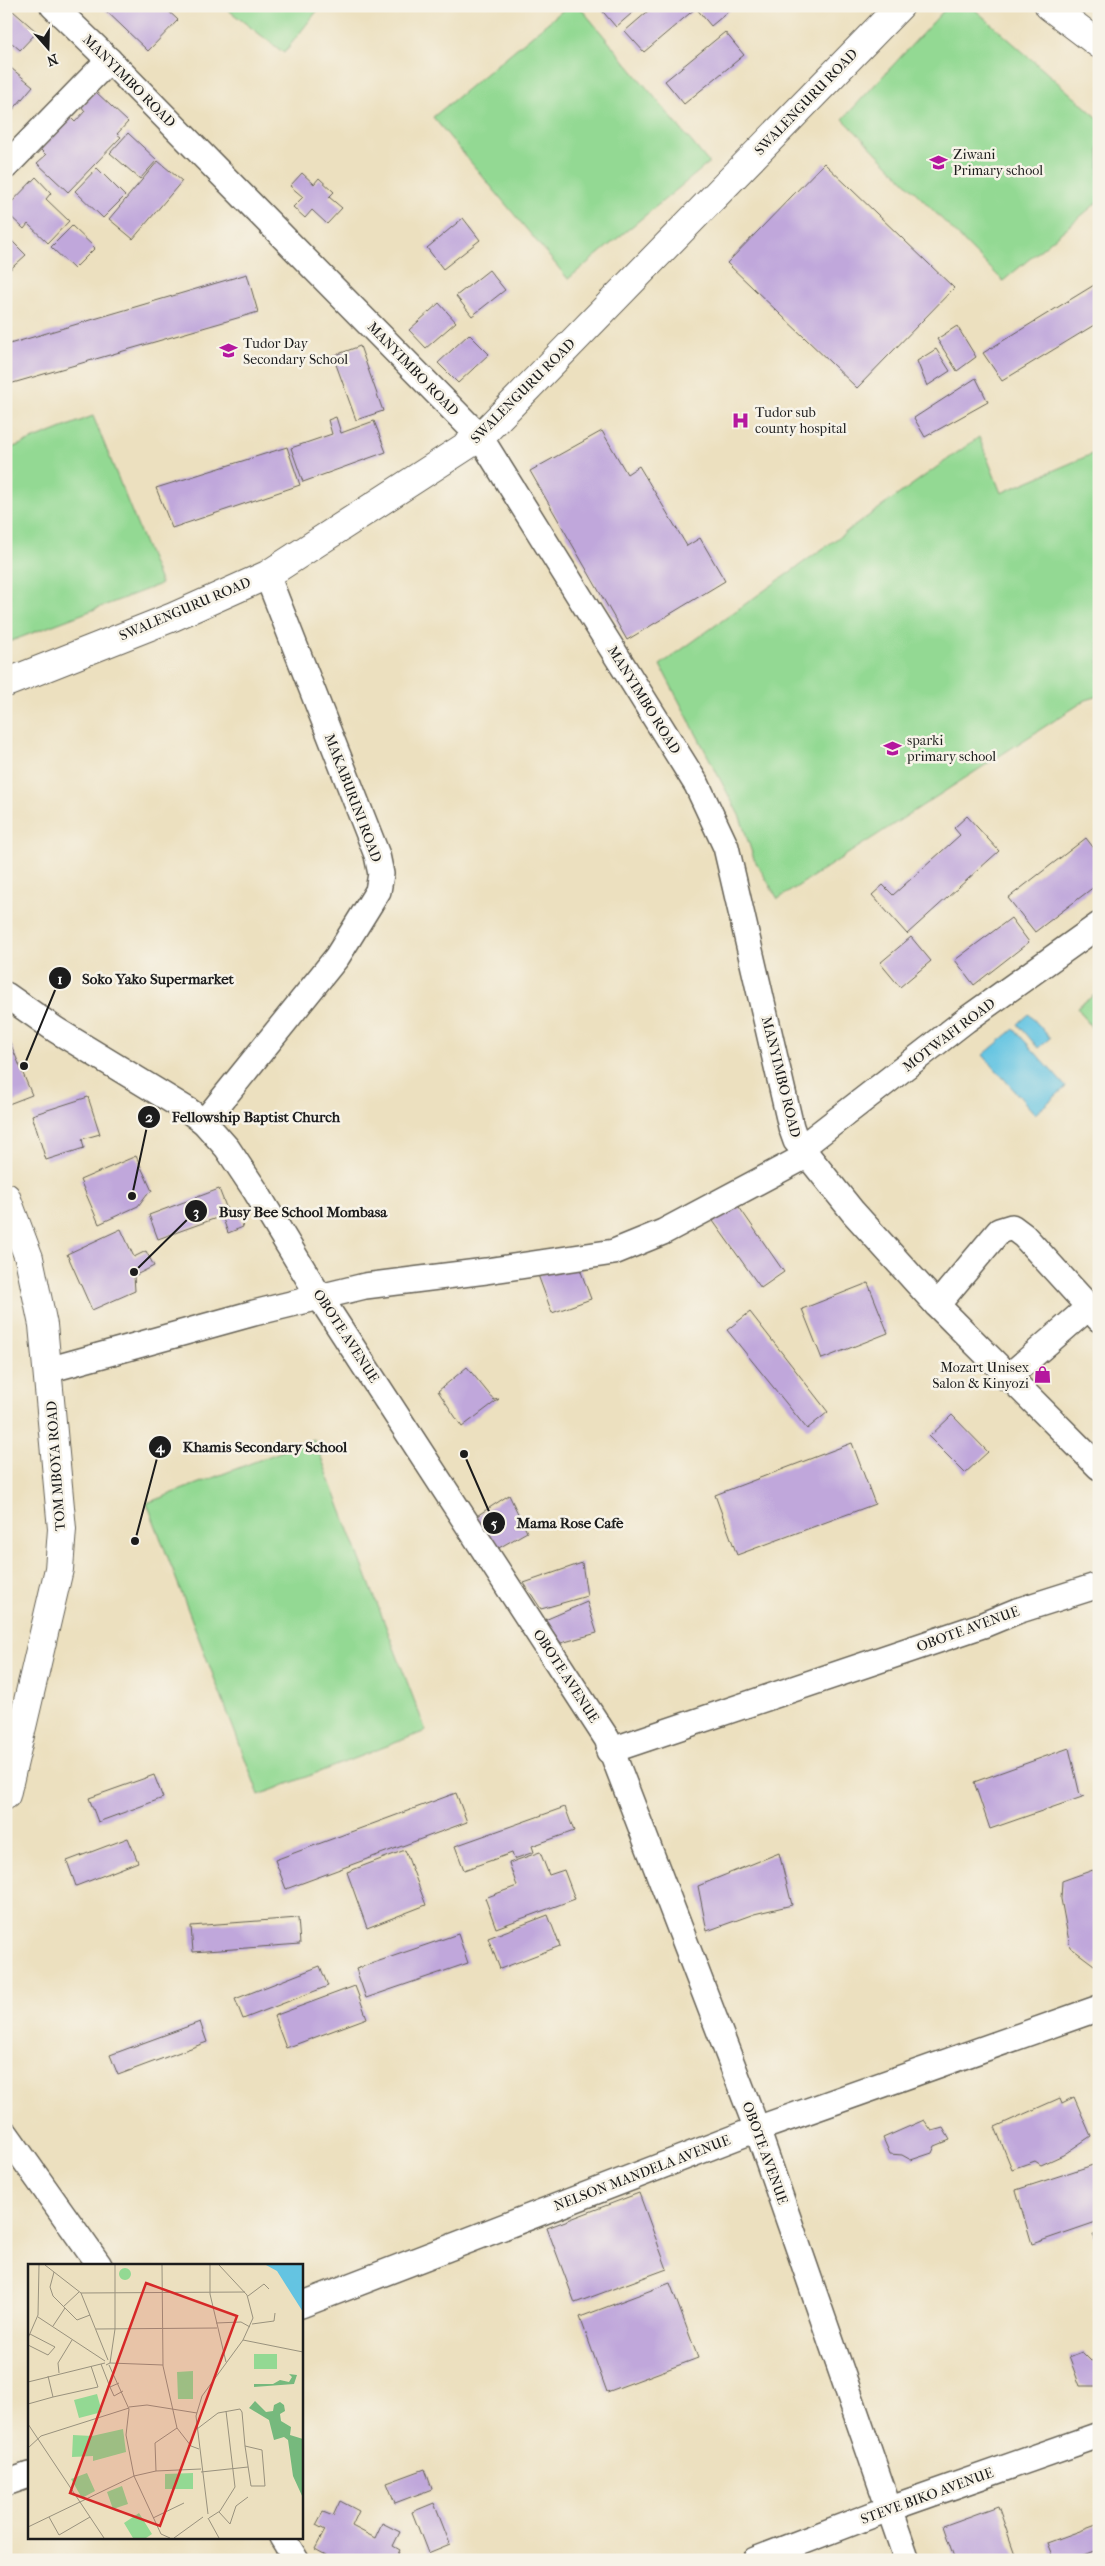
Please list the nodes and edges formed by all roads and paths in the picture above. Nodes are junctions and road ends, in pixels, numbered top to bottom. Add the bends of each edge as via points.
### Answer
1 (53, 6) edge
2 (900, 6) edge
3 (1049, 6) edge
4 (1099, 44) edge
5 (109, 60) junction
6 (6, 166) edge
7 (480, 437) junction
8 (267, 575) junction
9 (6, 683) edge
10 (1099, 925) edge
11 (6, 995) edge
12 (204, 1122) junction
13 (804, 1152) junction
14 (6, 1197) edge
15 (319, 1296) junction
16 (937, 1305) junction
17 (1094, 1313) edge
18 (48, 1370) junction
19 (1007, 1378) junction
20 (1099, 1467) edge
21 (1099, 1585) edge
22 (610, 1751) junction
23 (6, 1795) edge
24 (1099, 2008) edge
25 (757, 2129) junction
26 (6, 2134) edge
27 (98, 2264) edge
28 (302, 2305) edge
29 (1099, 2435) edge
30 (28, 2475) edge
31 (6, 2484) edge
32 (888, 2509) junction
33 (283, 2538) edge
34 (296, 2560) edge
35 (755, 2560) edge
36 (907, 2560) edge

1 - 5 street, MANYIMBO ROAD
2 - 7 street, SWALENGURU ROAD
3 - 4 street
5 - 6 street
5 - 7 street, MANYIMBO ROAD
7 - 8 street, SWALENGURU ROAD
7 - 13 street, MANYIMBO ROAD via 697,785 726,847 791,1127
8 - 9 street, SWALENGURU ROAD via 173,617
8 - 12 street, MAKABURINI ROAD via 382,874 378,890 336,957
10 - 13 street, MOTWAFI ROAD via 966,1020
11 - 12 street, OBOTE AVENUE
12 - 15 street, OBOTE AVENUE via 227,1148 255,1190
13 - 15 street, MOTWAFI ROAD via 663,1232 614,1252 365,1286
13 - 16 street, MANYIMBO ROAD
14 - 18 street, TOM MBOYA ROAD via 29,1258 43,1325
15 - 18 street, MOTWAFI ROAD
15 - 22 street, OBOTE AVENUE via 607,1739
16 - 17 street via 999,1231 1012,1227
16 - 19 street, MANYIMBO ROAD
17 - 19 street
18 - 23 street, TOM MBOYA ROAD via 62,1529 59,1569
19 - 20 street, MANYIMBO ROAD
21 - 22 street, OBOTE AVENUE
22 - 25 street, OBOTE AVENUE
24 - 25 street, NELSON MANDELA AVENUE
25 - 28 street, NELSON MANDELA AVENUE
25 - 32 street, OBOTE AVENUE
26 - 27 street
29 - 32 street, STEVE BIKO AVENUE
30 - 31 street
32 - 35 street, STEVE BIKO AVENUE
32 - 36 street, OBOTE AVENUE
33 - 34 street

